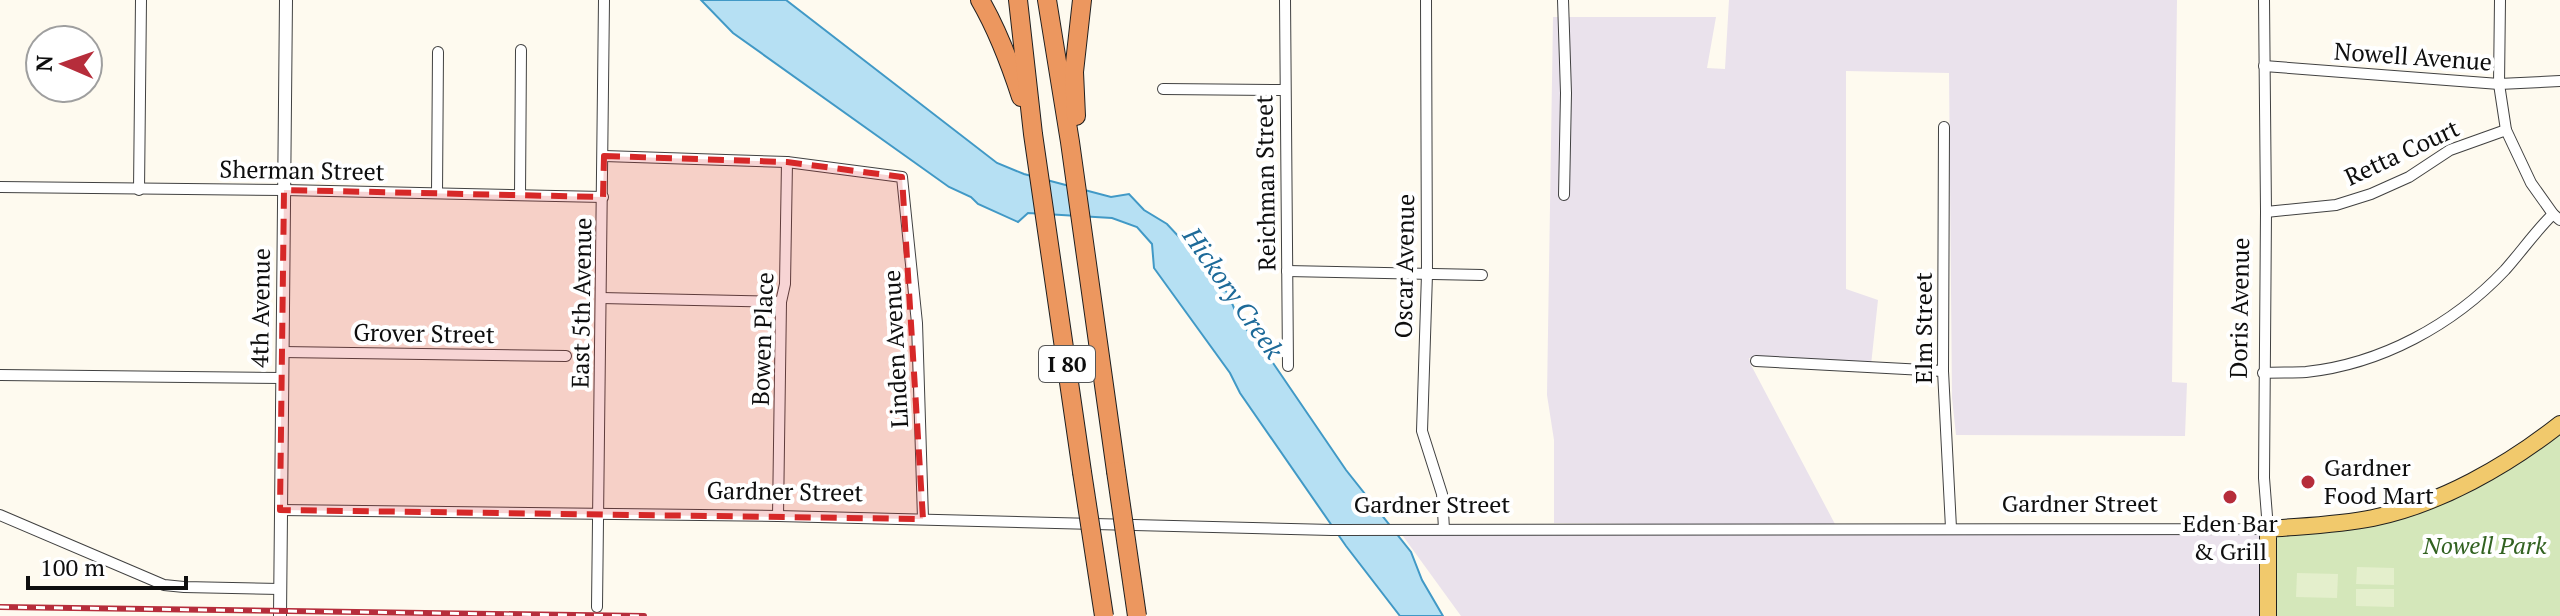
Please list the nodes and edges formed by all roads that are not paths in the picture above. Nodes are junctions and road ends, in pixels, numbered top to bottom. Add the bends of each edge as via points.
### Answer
1 (141, 0) edge
2 (286, 0) edge
3 (604, 0) edge
4 (980, 0) edge
5 (1018, 0) edge
6 (1047, 0) edge
7 (1082, 0) edge
8 (1285, 0) edge
9 (1426, 0) edge
10 (1563, 0) edge
11 (2264, 0) edge
12 (2500, 0) edge
13 (521, 50) dead end
14 (438, 52) dead end
15 (2264, 66) junction
16 (2560, 81) edge
17 (2499, 84) junction
18 (1163, 89) dead end
19 (1285, 90) junction
20 (1944, 127) dead end
21 (2506, 130) junction
22 (1033, 134) junction
23 (1070, 142) junction
24 (604, 156) junction
25 (787, 162) junction
26 (0, 187) edge
27 (139, 190) junction
28 (284, 190) junction
29 (437, 193) junction
30 (520, 195) junction
31 (1564, 195) dead end
32 (603, 197) junction
33 (2266, 212) junction
34 (2556, 217) edge
35 (1287, 271) junction
36 (1427, 274) junction
37 (1482, 275) dead end
38 (601, 298) junction
39 (781, 302) junction
40 (282, 352) junction
41 (566, 356) dead end
42 (1756, 361) dead end
43 (1288, 366) dead end
44 (1943, 371) junction
45 (2263, 373) junction
46 (0, 375) edge
47 (282, 378) junction
48 (2560, 424) edge
49 (280, 510) junction
50 (598, 514) junction
51 (0, 515) edge
52 (778, 516) junction
53 (923, 519) junction
54 (1951, 528) junction
55 (1444, 529) junction
56 (2268, 529) junction
57 (280, 589) junction
58 (597, 607) dead end
59 (280, 616) edge
60 (1104, 616) edge
61 (1137, 616) edge
62 (2268, 616) edge

1 - 27 street
2 - 28 street, 4th Avenue
3 - 24 street, East 5th Avenue
4 - 22 highway via 1010,63
5 - 22 highway, I 80
6 - 23 highway, I 80
7 - 23 highway via 1074,72 1076,120
8 - 19 street, Reichman Street
9 - 36 street, Oscar Avenue
10 - 31 street
11 - 15 street, Doris Avenue
12 - 17 street
13 - 30 street
14 - 29 street
15 - 17 street, Nowell Avenue
15 - 33 street, Doris Avenue
16 - 17 street, Nowell Avenue
17 - 21 street
18 - 19 street
19 - 35 street, Reichman Street
20 - 44 street, Elm Street
21 - 33 street, Retta Court via 2450,150 2371,194 2336,205
21 - 34 street via 2531,183
22 - 60 highway, I 80, bridge
23 - 61 highway, I 80, bridge
24 - 25 street
24 - 32 street, East 5th Avenue
25 - 39 street, Bowen Place
25 - 53 street, Linden Avenue via 902,177 917,323
26 - 27 street, Sherman Street
27 - 28 street, Sherman Street
28 - 29 street, Sherman Street
28 - 40 street, 4th Avenue
29 - 30 street, Sherman Street
30 - 32 street, Sherman Street
32 - 38 street, East 5th Avenue
33 - 45 street, Doris Avenue
34 - 45 street via 2466,305 2431,331 2347,364
35 - 36 street
35 - 43 street, Reichman Street
36 - 37 street
36 - 55 street, Oscar Avenue via 1422,431 1442,494
38 - 39 street
38 - 50 street, East 5th Avenue
39 - 52 street, Bowen Place
40 - 41 street, Grover Street
40 - 47 street, 4th Avenue
42 - 44 street
44 - 54 street, Elm Street
45 - 56 street, Doris Avenue
46 - 47 street
47 - 49 street, 4th Avenue
48 - 56 main road, Gardner Street via 2486,474 2430,499 2375,517
49 - 50 street, Gardner Street
49 - 57 street, 4th Avenue
50 - 52 street, Gardner Street
50 - 58 street, East 5th Avenue
51 - 57 street via 164,585
52 - 53 street, Gardner Street
53 - 55 street, Gardner Street
54 - 55 street, Gardner Street
54 - 56 street, Gardner Street
56 - 62 main road, Doris Avenue
57 - 59 street, 4th Avenue

